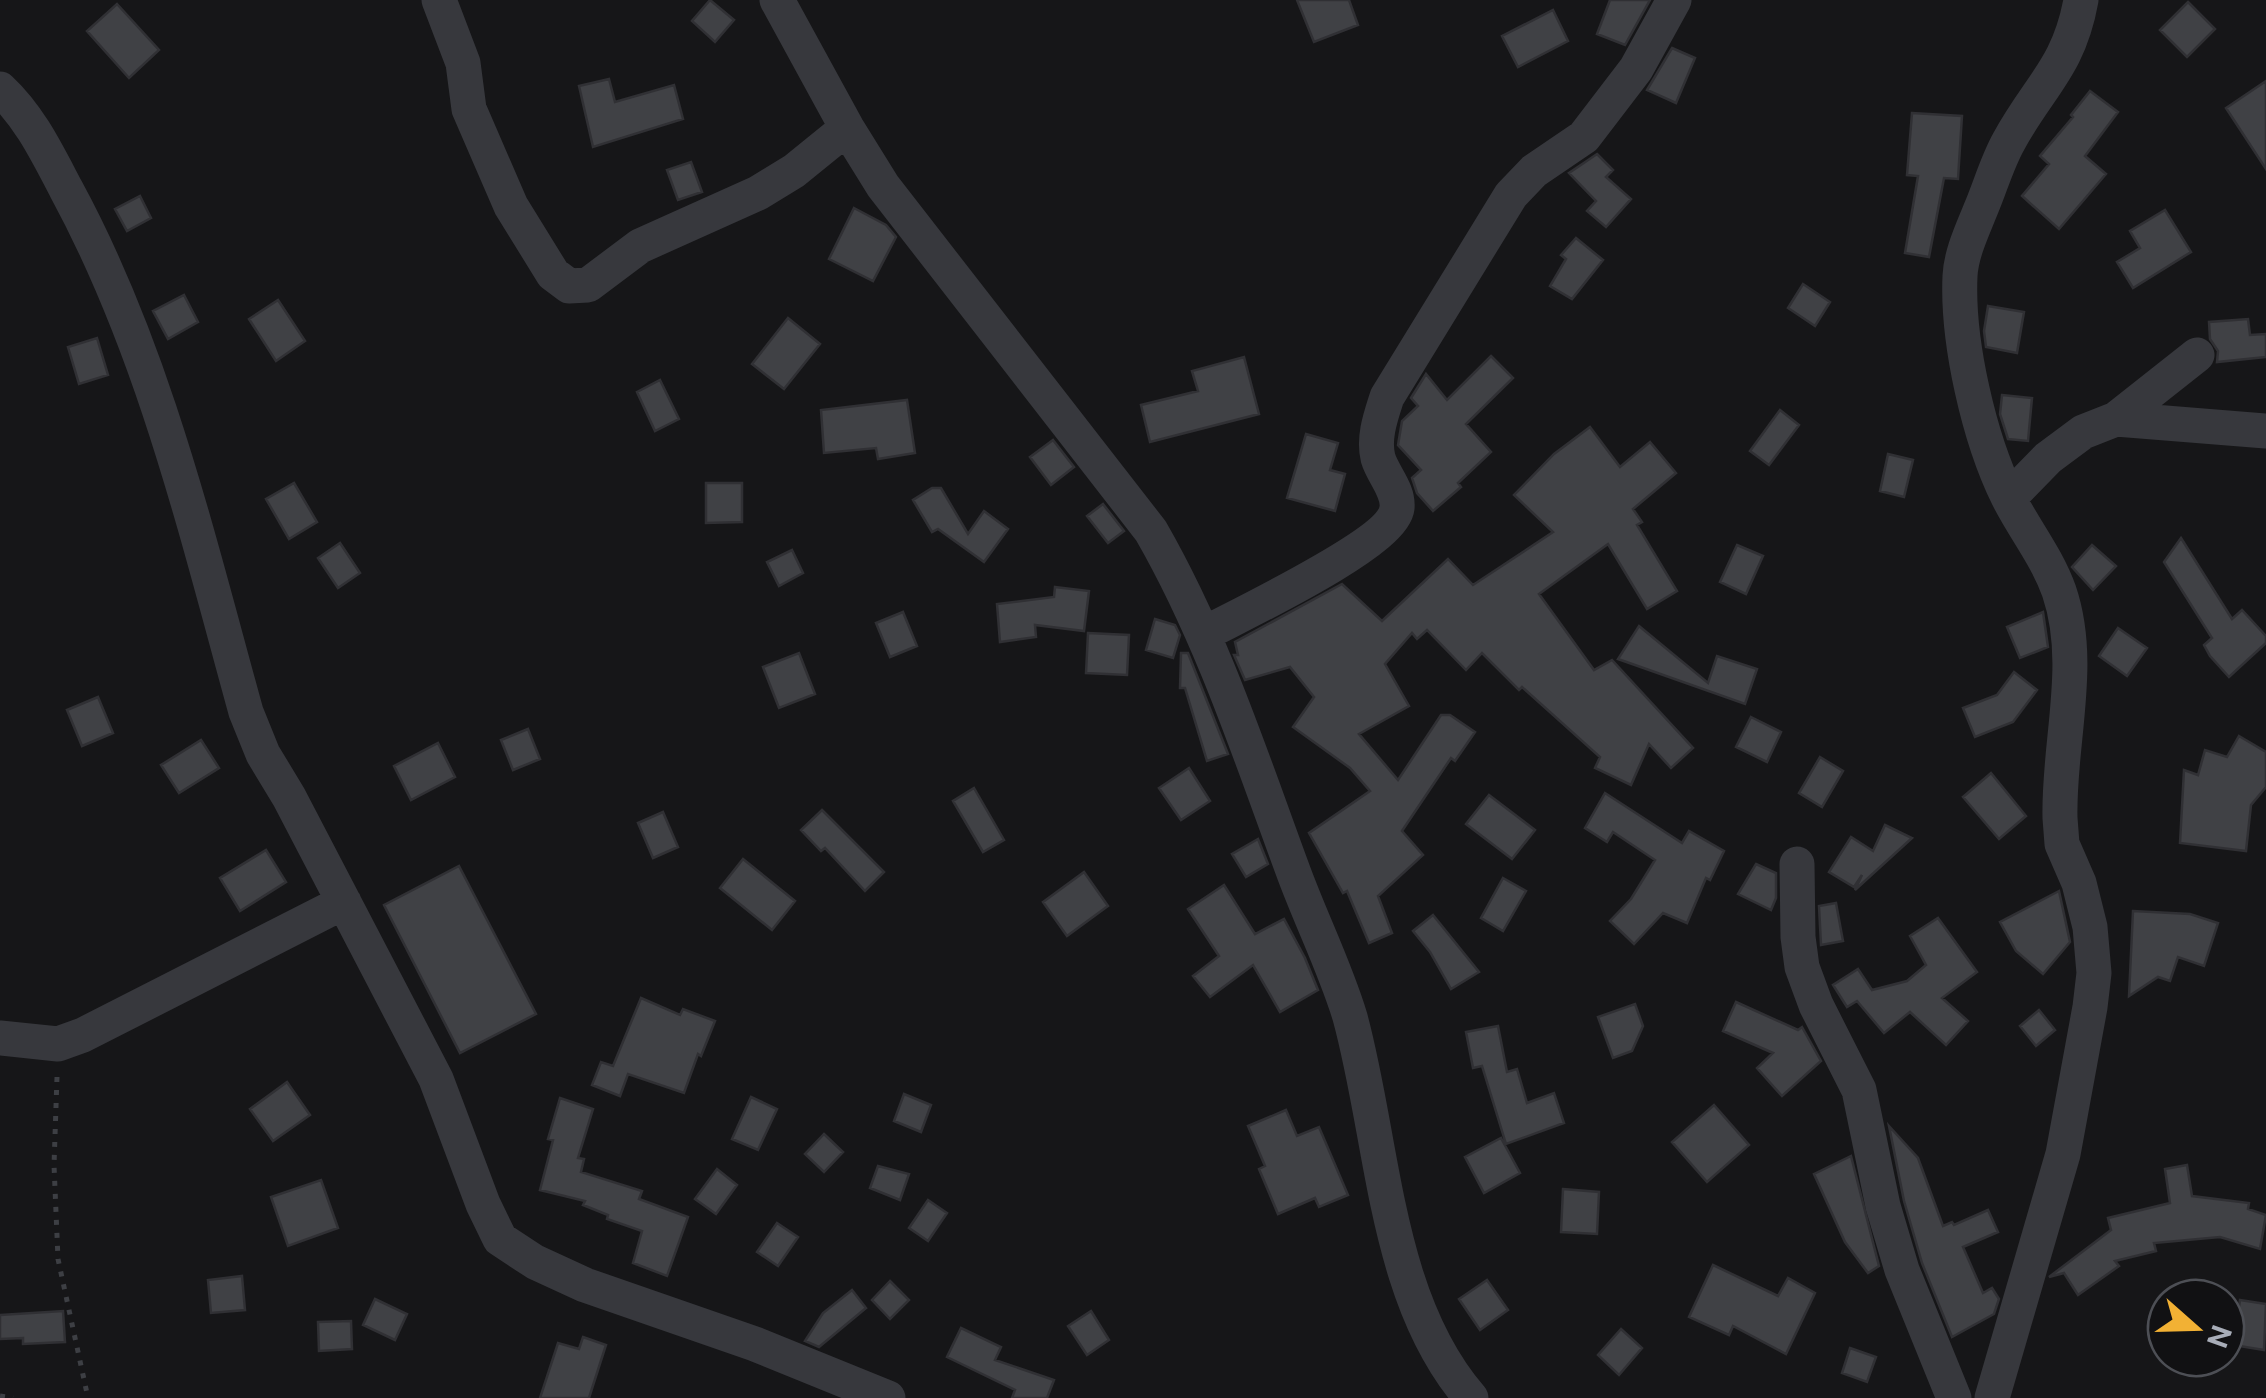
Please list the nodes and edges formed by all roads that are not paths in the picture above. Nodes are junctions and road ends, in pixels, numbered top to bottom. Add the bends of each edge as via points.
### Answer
1 (439, 0) edge
2 (777, 0) edge
3 (1674, 0) edge
4 (2081, 0) edge
5 (0, 89) edge
6 (846, 128) junction
7 (2197, 355) dead end
8 (2116, 419) junction
9 (2266, 431) edge
10 (2008, 498) junction
11 (1204, 634) junction
12 (1796, 864) dead end
13 (344, 902) junction
14 (0, 1038) edge
15 (888, 1398) edge
16 (1471, 1398) edge
17 (1954, 1398) edge
18 (1992, 1398) edge

1 - 6 street via 463,64 469,109 512,206 553,274 570,286 588,285 640,246 758,193
2 - 6 street
3 - 11 street via 1636,69 1584,138 1510,195 1387,397 1377,454 1397,498 1386,530
4 - 10 street via 2057,72 2009,140 1960,272 1977,411
5 - 13 street via 29,120 100,255 153,392 246,712
6 - 11 street via 918,232 1151,531
7 - 8 street
8 - 9 street
8 - 10 street via 2083,432
10 - 18 street via 2058,590 2066,620 2062,844 2080,883 2094,972 2064,1154
11 - 16 street via 1349,1014 1420,1313
12 - 17 street via 1805,978 1859,1090 1902,1270
13 - 14 street via 84,1035 58,1044
13 - 15 street via 436,1080 500,1239 585,1285

